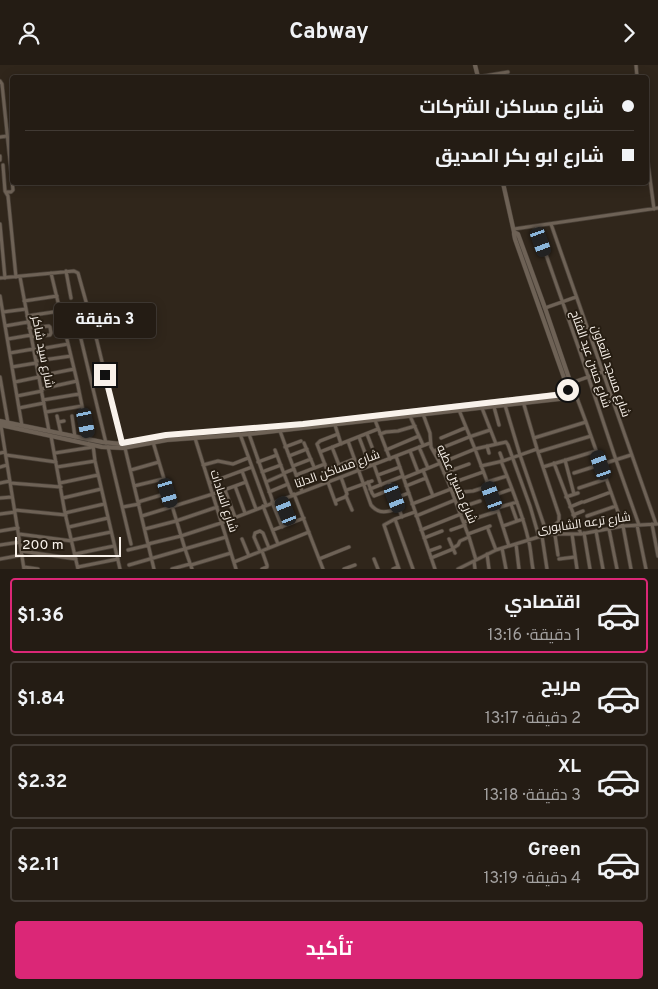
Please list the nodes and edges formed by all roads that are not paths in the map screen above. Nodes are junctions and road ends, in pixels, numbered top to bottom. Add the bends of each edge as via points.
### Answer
1 (508, 72) dead end
2 (490, 75) edge
3 (0, 81) edge
4 (2, 109) edge
5 (7, 136) junction
6 (0, 137) edge
7 (10, 164) joint
8 (2, 165) edge
9 (649, 166) edge
10 (12, 185) edge
11 (503, 185) edge
12 (6, 192) junction
13 (656, 208) edge
14 (0, 224) edge
15 (551, 224) junction
16 (536, 226) junction
17 (514, 230) junction
18 (66, 271) junction
19 (51, 273) junction
20 (18, 277) junction
21 (5, 278) junction
22 (0, 279) edge
23 (0, 296) edge
24 (57, 296) junction
25 (576, 297) junction
26 (71, 298) dead end
27 (24, 301) junction
28 (562, 302) junction
29 (87, 305) junction
30 (545, 308) junction
31 (26, 309) junction
32 (69, 310) dead end
33 (60, 311) junction
34 (3, 312) junction
35 (27, 316) junction
36 (90, 317) junction
37 (72, 321) dead end
38 (28, 322) junction
39 (5, 326) junction
40 (29, 328) junction
41 (94, 330) junction
42 (81, 334) junction
43 (76, 335) dead end
44 (31, 336) junction
45 (8, 339) junction
46 (68, 344) junction
47 (34, 349) junction
48 (10, 353) junction
49 (71, 356) junction
50 (36, 362) junction
51 (12, 367) junction
52 (74, 369) junction
53 (602, 372) junction
54 (39, 376) junction
55 (0, 377) edge
56 (588, 377) junction
57 (77, 381) junction
58 (15, 382) junction
59 (571, 383) junction
60 (41, 390) junction
61 (80, 393) junction
62 (566, 393) junction
63 (572, 394) junction
64 (17, 396) junction
65 (523, 401) junction
66 (44, 402) junction
67 (505, 405) junction
68 (82, 406) junction
69 (494, 407) junction
70 (19, 408) junction
71 (482, 408) junction
72 (459, 411) junction
73 (46, 413) junction
74 (423, 415) junction
75 (57, 416) dead end
76 (72, 416) dead end
77 (410, 416) junction
78 (375, 420) junction
79 (64, 421) dead end
80 (59, 422) junction
81 (586, 422) junction
82 (8, 423) junction
83 (0, 424) edge
84 (334, 425) junction
85 (499, 425) dead end
86 (22, 426) junction
87 (303, 426) junction
88 (415, 426) junction
89 (466, 427) junction
90 (490, 430) junction
91 (280, 431) junction
92 (379, 432) junction
93 (50, 434) junction
94 (61, 434) junction
95 (240, 434) junction
96 (249, 434) junction
97 (338, 434) junction
98 (367, 434) junction
99 (419, 436) junction
100 (591, 436) junction
101 (76, 437) junction
102 (358, 437) junction
103 (469, 437) junction
104 (2, 438) edge
105 (195, 438) junction
106 (441, 438) dead end
107 (534, 438) junction
108 (89, 440) junction
109 (348, 441) junction
110 (153, 442) junction
111 (430, 443) junction
112 (341, 444) junction
113 (496, 444) junction
114 (108, 445) junction
115 (93, 446) junction
116 (124, 446) junction
117 (421, 446) junction
118 (487, 446) junction
119 (285, 447) junction
120 (332, 447) junction
121 (372, 447) dead end
122 (307, 449) junction
123 (475, 449) junction
124 (275, 450) dead end
125 (386, 450) junction
126 (410, 451) junction
127 (434, 451) junction
128 (538, 451) junction
129 (596, 451) junction
130 (320, 452) junction
131 (0, 453) edge
132 (5, 453) junction
133 (55, 453) junction
134 (489, 453) dead end
135 (500, 453) dead end
136 (277, 455) junction
137 (520, 455) junction
138 (631, 455) junction
139 (289, 456) junction
140 (396, 456) junction
141 (248, 458) junction
142 (512, 458) junction
143 (311, 459) junction
144 (354, 459) junction
145 (390, 459) junction
146 (565, 460) junction
147 (616, 460) junction
148 (95, 461) junction
149 (502, 461) junction
150 (56, 462) junction
151 (159, 462) junction
152 (258, 462) junction
153 (324, 463) junction
154 (440, 463) junction
155 (554, 463) junction
156 (469, 464) dead end
157 (7, 465) junction
158 (203, 465) junction
159 (281, 465) junction
160 (339, 465) junction
161 (601, 465) junction
162 (371, 466) junction
163 (481, 466) junction
164 (0, 467) edge
165 (57, 467) junction
166 (252, 467) junction
167 (314, 467) junction
168 (400, 467) junction
169 (543, 467) junction
170 (293, 468) junction
171 (428, 468) junction
172 (130, 470) junction
173 (327, 470) junction
174 (423, 470) junction
175 (242, 471) junction
176 (358, 471) junction
177 (262, 472) junction
178 (418, 472) junction
179 (483, 472) junction
180 (284, 473) junction
181 (444, 473) junction
182 (574, 473) dead end
183 (98, 475) junction
184 (296, 475) junction
185 (378, 475) junction
186 (507, 476) junction
187 (342, 477) junction
188 (403, 477) junction
189 (426, 478) junction
190 (164, 479) junction
191 (606, 479) junction
192 (328, 481) junction
193 (571, 481) junction
194 (10, 482) junction
195 (246, 482) junction
196 (266, 482) junction
197 (389, 482) junction
198 (0, 483) edge
199 (209, 483) junction
200 (288, 484) junction
201 (363, 484) junction
202 (449, 484) junction
203 (488, 484) junction
204 (562, 484) junction
205 (61, 485) junction
206 (381, 485) junction
207 (134, 486) junction
208 (235, 486) junction
209 (406, 486) junction
210 (579, 488) dead end
211 (101, 489) junction
212 (225, 489) junction
213 (370, 489) junction
214 (392, 489) junction
215 (512, 489) junction
216 (347, 490) junction
217 (269, 491) junction
218 (302, 491) junction
219 (452, 491) junction
220 (611, 492) junction
221 (168, 493) junction
222 (409, 493) junction
223 (212, 494) junction
224 (293, 494) junction
225 (346, 496) junction
226 (433, 496) junction
227 (492, 496) junction
228 (12, 497) junction
229 (566, 497) junction
230 (63, 498) junction
231 (395, 498) junction
232 (0, 499) edge
233 (282, 499) junction
234 (455, 500) junction
235 (480, 501) dead end
236 (273, 502) junction
237 (517, 502) junction
238 (139, 503) junction
239 (104, 504) junction
240 (412, 504) junction
241 (511, 504) junction
242 (265, 505) junction
243 (616, 506) junction
244 (123, 507) junction
245 (172, 507) junction
246 (217, 507) junction
247 (570, 507) junction
248 (399, 508) junction
249 (458, 508) junction
250 (256, 509) junction
251 (498, 509) junction
252 (352, 510) dead end
253 (15, 511) junction
254 (583, 511) dead end
255 (246, 513) junction
256 (0, 514) edge
257 (66, 514) junction
258 (416, 514) junction
259 (461, 514) junction
260 (573, 515) junction
261 (142, 516) junction
262 (587, 516) dead end
263 (235, 517) junction
264 (402, 517) junction
265 (108, 518) junction
266 (304, 518) junction
267 (395, 519) junction
268 (522, 519) junction
269 (176, 521) junction
270 (517, 521) junction
271 (222, 523) junction
272 (291, 523) junction
273 (464, 523) junction
274 (655, 524) edge
275 (638, 525) junction
276 (503, 526) junction
277 (623, 526) junction
278 (69, 527) junction
279 (282, 527) junction
280 (18, 528) junction
281 (145, 529) junction
282 (609, 529) junction
283 (273, 530) junction
284 (421, 530) junction
285 (451, 530) dead end
286 (0, 531) edge
287 (442, 531) dead end
288 (596, 531) junction
289 (111, 532) junction
290 (309, 532) junction
291 (19, 533) junction
292 (547, 534) junction
293 (572, 534) junction
294 (582, 534) junction
295 (555, 535) junction
296 (181, 536) junction
297 (469, 536) junction
298 (541, 536) junction
299 (226, 537) junction
300 (424, 538) junction
301 (242, 539) dead end
302 (449, 539) dead end
303 (529, 540) junction
304 (72, 541) junction
305 (20, 542) junction
306 (131, 544) dead end
307 (148, 544) junction
308 (278, 544) junction
309 (516, 544) junction
310 (0, 545) edge
311 (114, 546) junction
312 (509, 546) junction
313 (349, 547) dead end
314 (440, 547) dead end
315 (502, 547) junction
316 (268, 548) junction
317 (453, 548) junction
318 (185, 549) junction
319 (496, 550) junction
320 (128, 551) dead end
321 (261, 551) junction
322 (429, 551) junction
323 (22, 553) junction
324 (231, 553) junction
325 (455, 553) dead end
326 (75, 554) junction
327 (487, 554) junction
328 (248, 556) junction
329 (658, 556) edge
330 (575, 557) junction
331 (431, 558) junction
332 (0, 559) edge
333 (76, 559) junction
334 (118, 559) junction
335 (152, 559) junction
336 (319, 559) junction
337 (374, 559) dead end
338 (475, 561) junction
339 (234, 562) junction
340 (135, 563) junction
341 (129, 565) dead end
342 (355, 565) dead end
343 (191, 566) edge
344 (24, 568) edge
345 (78, 568) edge
346 (264, 568) edge
347 (399, 568) edge
348 (38, 569) edge
349 (120, 569) edge
350 (137, 569) edge
351 (154, 569) edge
352 (172, 569) edge
353 (235, 569) edge
354 (322, 569) edge
355 (344, 569) edge
356 (378, 569) edge
357 (393, 569) edge
358 (413, 569) edge
359 (435, 569) edge
360 (459, 569) edge
361 (475, 569) edge
362 (489, 569) edge
363 (506, 569) edge
364 (519, 569) edge
365 (533, 569) edge
366 (547, 569) edge
367 (577, 569) edge
368 (590, 569) edge
369 (603, 569) edge
370 (616, 569) edge
371 (631, 569) edge
372 (646, 569) edge

1 - 2 street
3 - 4 street
4 - 5 street
5 - 6 street
5 - 7 street
7 - 8 street
8 - 12 street, شارع سيد شاكر
9 - 13 street
10 - 12 street via 12,190
11 - 17 street
12 - 20 street, شارع سيد شاكر
13 - 15 street
14 - 21 street
15 - 16 street
15 - 25 street, شارع مسجد التعاون
16 - 17 street
16 - 28 street, شارع حسن عبد الفتاح
17 - 30 street
17 - 62 street via 568,389
18 - 19 street
18 - 26 street
18 - 29 street via 79,274
19 - 20 street
19 - 24 street
20 - 21 street
20 - 27 street, شارع سيد شاكر
21 - 22 street
23 - 34 street
24 - 27 street
24 - 33 street
25 - 28 street
25 - 53 street, شارع مسجد التعاون
27 - 31 street, شارع سيد شاكر
28 - 30 street
28 - 56 street, شارع حسن عبد الفتاح
29 - 32 street
29 - 36 street
30 - 59 street
31 - 34 street
31 - 35 street, شارع سيد شاكر
33 - 35 street
33 - 46 street
34 - 39 street
35 - 38 street, شارع سيد شاكر
36 - 37 street
36 - 41 street
38 - 39 street
38 - 40 street, شارع سيد شاكر
39 - 45 street
40 - 44 street, شارع سيد شاكر
40 - 44 street via 50,327 50,335
41 - 42 street
41 - 116 street
42 - 43 street
42 - 114 street
44 - 45 street
44 - 47 street, شارع سيد شاكر
45 - 48 street
46 - 47 street
46 - 49 street
47 - 48 street
47 - 50 street, شارع سيد شاكر
48 - 51 street
49 - 50 street
49 - 52 street
50 - 51 street
50 - 54 street, شارع سيد شاكر
51 - 58 street
52 - 54 street
52 - 57 street
53 - 56 street
53 - 138 street, شارع مسجد التعاون
54 - 58 street
54 - 60 street, شارع سيد شاكر
55 - 82 street
56 - 59 street
56 - 147 street, شارع حسن عبد الفتاح
57 - 60 street
57 - 61 street
58 - 64 street
59 - 63 street
60 - 64 street
60 - 66 street, شارع سيد شاكر
61 - 66 street
61 - 68 street
62 - 63 street
62 - 65 street
63 - 65 street via 566,398
63 - 81 street via 577,398
64 - 70 street
65 - 67 street
65 - 87 street
65 - 107 street
66 - 70 street
66 - 73 street, شارع سيد شاكر
67 - 69 street
67 - 137 street
68 - 73 street
68 - 108 street
69 - 71 street
69 - 85 street
70 - 86 street
71 - 72 street
71 - 90 street
72 - 74 street
72 - 89 street
73 - 93 street, شارع سيد شاكر
74 - 77 street
74 - 111 street, شارع حسين عطيه
75 - 80 street
76 - 101 street
77 - 78 street
77 - 88 street
78 - 84 street
78 - 92 street
79 - 80 street
80 - 94 street
81 - 100 street
81 - 107 street
82 - 83 street
82 - 86 street
83 - 93 street
83 - 104 street
84 - 87 street
84 - 97 street
86 - 93 street
87 - 91 street
87 - 116 street via 166,435
88 - 92 street
88 - 99 street
89 - 103 street
89 - 106 street
90 - 103 street
90 - 113 street
91 - 96 street
91 - 119 street
92 - 98 street
92 - 125 street
93 - 94 street
93 - 115 street
93 - 133 street, شارع سيد شاكر
94 - 101 street
95 - 96 street
95 - 105 street
95 - 141 street
96 - 152 street
97 - 112 street
97 - 130 street via 318,442
98 - 102 street
98 - 121 street
99 - 117 street
99 - 125 street
100 - 128 street
100 - 129 street
101 - 108 street
102 - 109 street
102 - 162 street
103 - 123 street
103 - 127 street
104 - 132 street
105 - 110 street
105 - 158 street, شارع السادات
107 - 128 street
108 - 114 street
109 - 112 street
109 - 144 street
110 - 116 street
110 - 151 street
111 - 117 street, شارع مساكن الدلتا
111 - 127 street, شارع حسين عطيه
112 - 120 street
113 - 118 street
113 - 142 street via 508,443
114 - 115 street
114 - 116 street
114 - 244 street
115 - 133 street
115 - 148 street
116 - 172 street
117 - 126 street, شارع مساكن الدلتا
117 - 171 street
118 - 123 street
118 - 134 street
119 - 122 street via 303,442
119 - 139 street
120 - 130 street
120 - 160 street
122 - 139 street
122 - 143 street
123 - 154 street
123 - 163 street
124 - 136 street
125 - 145 street
126 - 140 street, شارع مساكن الدلتا
126 - 178 street
127 - 154 street, شارع حسين عطيه
128 - 137 street
128 - 169 street
129 - 146 street
129 - 161 street
130 - 153 street
131 - 132 street
132 - 150 street
132 - 157 street
133 - 150 street, شارع سيد شاكر
135 - 149 street
136 - 152 street
136 - 159 street
137 - 142 street
137 - 292 street
138 - 147 street
138 - 274 street, شارع مسجد التعاون
139 - 170 street
140 - 145 street, شارع مساكن الدلتا
140 - 168 street
141 - 158 street via 233,463 218,461
141 - 166 street
142 - 149 street
142 - 298 street
143 - 167 street
143 - 170 street
144 - 160 street
144 - 176 street
145 - 162 street, شارع مساكن الدلتا
146 - 155 street
146 - 193 street
147 - 161 street
147 - 275 street, شارع حسن عبد الفتاح
148 - 165 street
148 - 183 street
149 - 163 street
149 - 186 street
150 - 165 street, شارع سيد شاكر
151 - 172 street
151 - 190 street
152 - 177 street
153 - 167 street
153 - 173 street
154 - 171 street
154 - 181 street, شارع حسين عطيه
155 - 169 street
155 - 204 street
156 - 181 street
157 - 164 street
157 - 194 street
158 - 199 street, شارع السادات
159 - 177 street
159 - 180 street
160 - 173 street
161 - 182 street
161 - 191 street
162 - 176 street, شارع مساكن الدلتا
162 - 185 street
163 - 179 street
165 - 205 street, شارع سيد شاكر
166 - 175 street
166 - 242 street
167 - 184 street
168 - 185 street
168 - 188 street
169 - 292 street via 560,518
170 - 180 street
170 - 184 street
171 - 174 street
172 - 207 street
173 - 192 street
174 - 178 street
174 - 189 street
175 - 195 street
175 - 199 street
176 - 187 street, شارع مساكن الدلتا
176 - 201 street
177 - 196 street
178 - 188 street
179 - 202 street
179 - 203 street
180 - 196 street
180 - 200 street
181 - 202 street, شارع حسين عطيه
183 - 205 street
183 - 211 street
184 - 218 street
185 - 206 street
186 - 203 street
186 - 215 street
187 - 192 street, شارع مساكن الدلتا
187 - 216 street
188 - 197 street
188 - 209 street
189 - 209 street
189 - 226 street
190 - 207 street
190 - 221 street
191 - 210 street
191 - 220 street
192 - 218 street, شارع مساكن الدلتا
192 - 225 street via 336,502
193 - 204 street
193 - 229 street via 576,493
194 - 198 street
194 - 205 street
194 - 228 street
195 - 208 street
195 - 250 street
196 - 217 street
197 - 206 street
197 - 214 street
199 - 223 street, شارع السادات
200 - 217 street
200 - 224 street
201 - 213 street via 370,482
201 - 216 street
201 - 248 street via 374,509 387,512
202 - 219 street, شارع حسين عطيه
203 - 219 street via 473,491
203 - 227 street
204 - 229 street
205 - 230 street, شارع سيد شاكر
206 - 213 street
207 - 238 street
208 - 212 street
208 - 255 street
209 - 222 street
211 - 230 street
211 - 239 street
212 - 223 street
212 - 263 street
213 - 214 street via 374,495
214 - 231 street
215 - 227 street
215 - 237 street
216 - 225 street
217 - 236 street
218 - 224 street, شارع مساكن الدلتا
219 - 226 street
219 - 234 street, شارع حسين عطيه
220 - 243 street
220 - 247 street
221 - 238 street
221 - 245 street
222 - 231 street
222 - 240 street
223 - 245 street
223 - 246 street, شارع السادات
224 - 233 street, شارع مساكن الدلتا
224 - 266 street
225 - 252 street
226 - 240 street
227 - 251 street
228 - 232 street
228 - 253 street
229 - 247 street
230 - 257 street, شارع سيد شاكر
231 - 248 street
233 - 236 street, شارع مساكن الدلتا
233 - 272 street
234 - 249 street, شارع حسين عطيه
234 - 258 street
235 - 249 street
236 - 242 street, شارع مساكن الدلتا
236 - 279 street
237 - 241 street
237 - 268 street
238 - 244 street
238 - 261 street
239 - 257 street
239 - 265 street
240 - 258 street
241 - 251 street
241 - 270 street
242 - 250 street, شارع مساكن الدلتا
242 - 283 street
243 - 262 street
243 - 277 street
244 - 306 street
245 - 261 street
245 - 269 street
246 - 269 street
246 - 271 street, شارع السادات
247 - 260 street
248 - 264 street
249 - 259 street, شارع حسين عطيه
250 - 255 street, شارع مساكن الدلتا
251 - 273 street
251 - 276 street
253 - 256 street
253 - 257 street
253 - 280 street
254 - 260 street
255 - 263 street, شارع مساكن الدلتا
257 - 278 street, شارع سيد شاكر
258 - 264 street
258 - 284 street
259 - 273 street, شارع حسين عطيه
259 - 284 street
260 - 294 street
261 - 281 street
263 - 271 street, شارع مساكن الدلتا
264 - 267 street
265 - 278 street
265 - 289 street
266 - 272 street
266 - 290 street
267 - 347 street via 384,524 384,528
267 - 358 street
268 - 270 street
268 - 303 street
269 - 281 street
269 - 296 street
270 - 276 street
271 - 296 street, شارع مساكن الدلتا
271 - 299 street, شارع السادات
272 - 279 street
273 - 285 street
273 - 297 street, شارع حسين عطيه
274 - 275 street, شارع ترعه الشابورى
274 - 329 street, شارع مسجد التعاون
275 - 277 street, شارع ترعه الشابورى
275 - 372 street, شارع حسن عبد الفتاح
276 - 312 street
277 - 282 street, شارع ترعه الشابورى
277 - 371 street
278 - 304 street, شارع سيد شاكر
279 - 283 street
280 - 286 street
280 - 291 street
281 - 307 street
282 - 288 street, شارع ترعه الشابورى
282 - 370 street
283 - 308 street
284 - 300 street
287 - 300 street
288 - 294 street, شارع ترعه الشابورى
288 - 369 street
289 - 304 street
289 - 311 street
290 - 308 street
290 - 336 street
291 - 304 street
291 - 305 street
292 - 295 street, شارع ترعه الشابورى
292 - 298 street, شارع ترعه الشابورى
293 - 294 street, شارع ترعه الشابورى
293 - 295 street, شارع ترعه الشابورى
293 - 330 street
294 - 368 street
295 - 330 street via 558,557
296 - 307 street, شارع مساكن الدلتا
296 - 318 street
297 - 317 street
297 - 319 street via 489,527
297 - 338 street, شارع حسين عطيه
298 - 303 street, شارع ترعه الشابورى
298 - 366 street
299 - 318 street
299 - 324 street, شارع السادات
300 - 322 street
301 - 328 street
302 - 317 street
303 - 309 street, شارع ترعه الشابورى
303 - 365 street
304 - 326 street, شارع سيد شاكر
305 - 310 street
305 - 323 street
307 - 320 street, شارع مساكن الدلتا
307 - 335 street
308 - 316 street
309 - 312 street, شارع ترعه الشابورى
309 - 364 street
311 - 326 street
311 - 334 street
312 - 315 street, شارع ترعه الشابورى
313 - 336 street
314 - 322 street
315 - 319 street, شارع ترعه الشابورى
315 - 363 street
316 - 321 street
316 - 321 street via 261,531 255,533 254,538
317 - 325 street
317 - 331 street
318 - 335 street
318 - 343 street
319 - 327 street, شارع ترعه الشابورى
321 - 328 street
321 - 346 street via 268,565
322 - 331 street
323 - 332 street
323 - 333 street
323 - 344 street
324 - 339 street, شارع السادات
324 - 343 street
326 - 333 street, شارع سيد شاكر
327 - 338 street, شارع ترعه الشابورى
327 - 362 street
328 - 339 street
330 - 367 street
331 - 359 street
333 - 345 street, شارع سيد شاكر
334 - 345 street
334 - 349 street
335 - 340 street
335 - 351 street
336 - 354 street
337 - 356 street
338 - 360 street, شارع ترعه الشابورى
338 - 361 street, شارع حسين عطيه
339 - 353 street, شارع السادات
340 - 341 street
340 - 350 street
342 - 355 street
343 - 352 street
344 - 348 street
347 - 357 street

